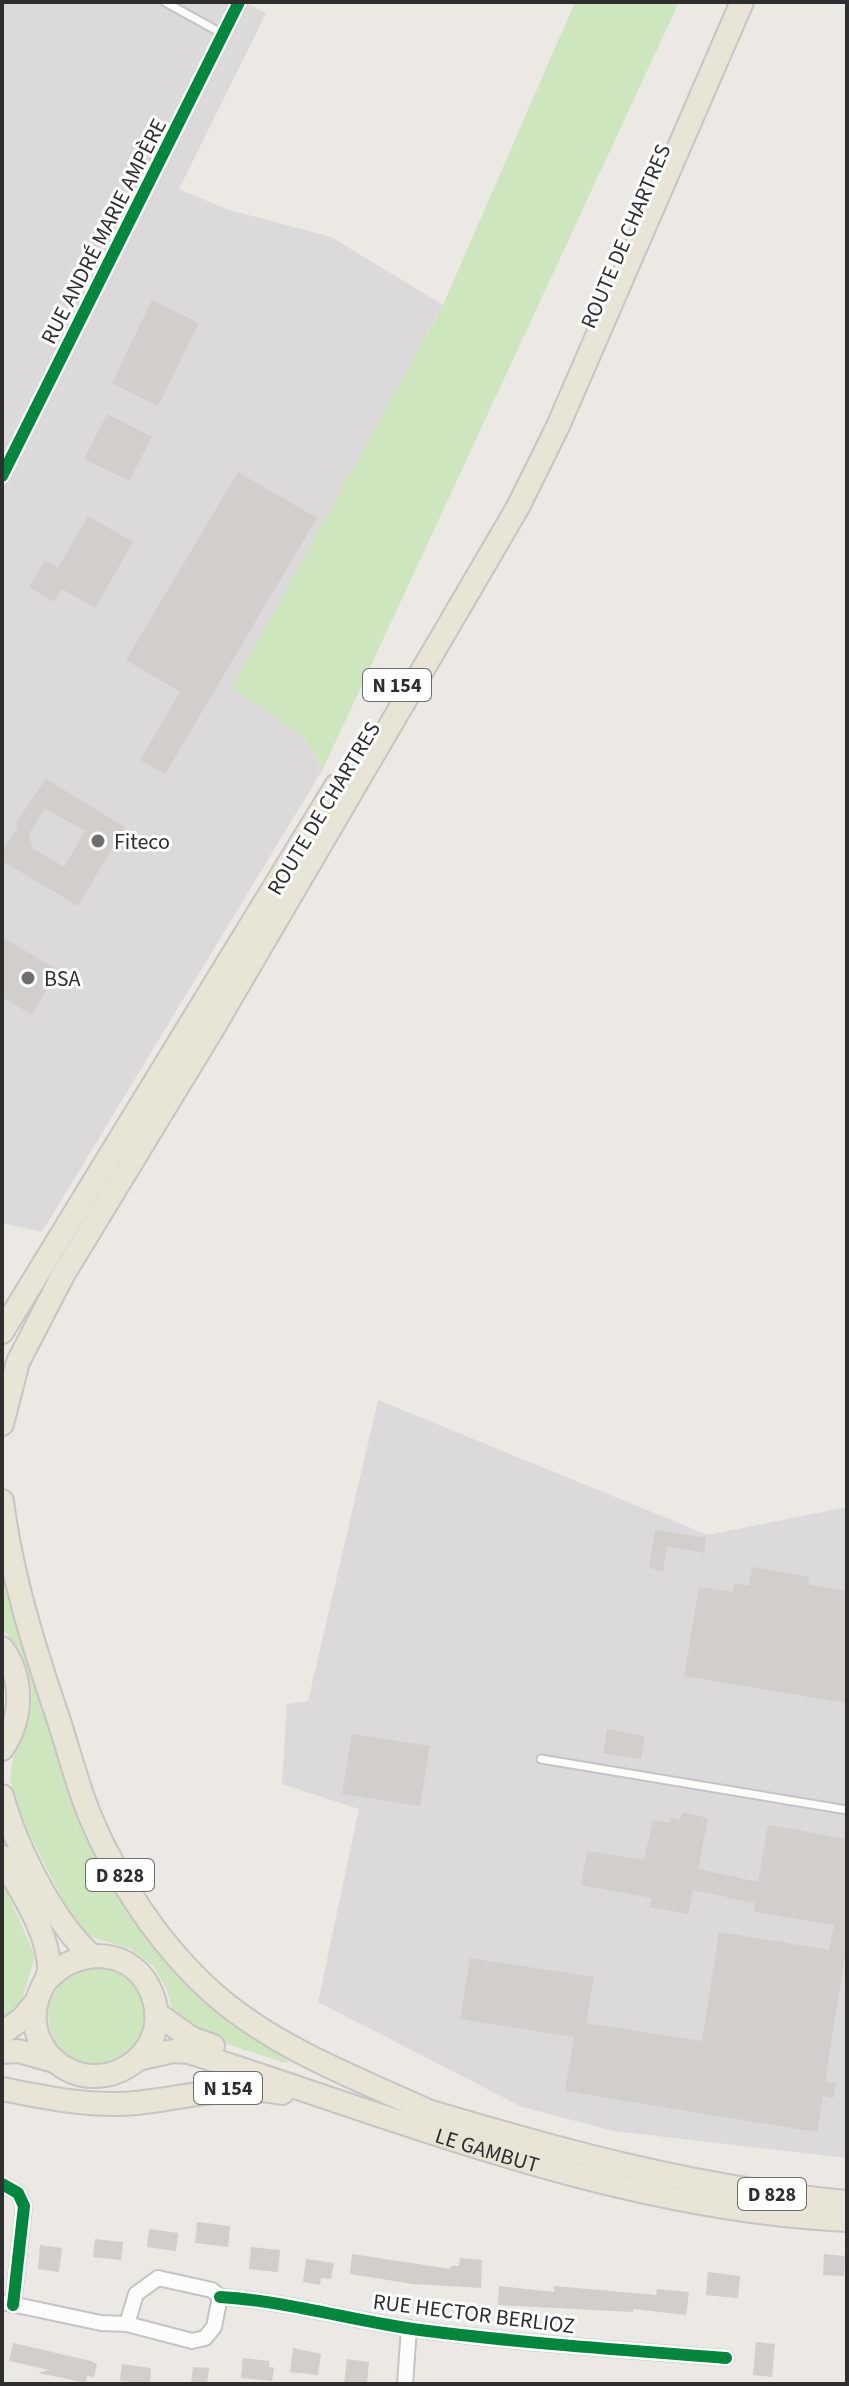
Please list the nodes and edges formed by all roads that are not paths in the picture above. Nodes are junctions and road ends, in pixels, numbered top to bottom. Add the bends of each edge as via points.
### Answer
1 (165, 2) edge
2 (239, 2) edge
3 (726, 2) edge
4 (742, 2) edge
5 (223, 34) junction
6 (2, 476) edge
7 (63, 1275) junction
8 (2, 1332) edge
9 (2, 1369) edge
10 (2, 1424) edge
11 (2, 1501) edge
12 (2, 1648) edge
13 (2, 1749) edge
14 (541, 1759) dead end
15 (2, 1796) edge
16 (847, 1810) edge
17 (2, 1857) edge
18 (91, 1955) junction
19 (48, 1979) junction
20 (37, 2001) junction
21 (156, 2013) junction
22 (2, 2033) edge
23 (2, 2052) edge
24 (138, 2059) junction
25 (54, 2061) junction
26 (2, 2089) edge
27 (426, 2110) junction
28 (451, 2140) junction
29 (2, 2184) edge
30 (847, 2202) edge
31 (847, 2220) edge
32 (220, 2297) junction
33 (8, 2304) edge
34 (127, 2324) junction
35 (409, 2328) junction
36 (726, 2358) dead end
37 (405, 2384) edge

1 - 5 lane
2 - 5 street, RUE ANDRÉ MARIE AMPÈRE
3 - 8 main road, ROUTE DE CHARTRES / N 154 via 555,397 501,507
4 - 7 main road, N 154 via 518,507
5 - 6 street, RUE ANDRÉ MARIE AMPÈRE
7 - 9 main road, N 154
7 - 10 main road via 18,1362
11 - 27 main road, D 828 via 31,1631 76,1776 108,1855 132,1895 167,1943 235,2010 316,2060
12 - 13 main road via 18,1692 16,1720
14 - 16 lane
15 - 18 main road via 60,1920
17 - 19 main road via 45,1945
18 - 19 main road via 66,1963
18 - 21 main road via 119,1960 136,1970 148,1985
19 - 20 main road
20 - 22 main road
20 - 25 main road via 35,2026
21 - 24 main road via 154,2037
21 - 27 main road, D 828 via 197,2041
23 - 25 main road
24 - 25 main road via 121,2071 91,2077
24 - 28 main road, LE GAMBUT / D 828 via 189,2052
26 - 28 main road, N 154 via 101,2104 260,2089
27 - 30 main road, LE GAMBUT / D 828 via 650,2173
28 - 31 main road, LE GAMBUT / D 828 via 641,2192 793,2217
29 - 33 street via 18,2193 24,2206
32 - 34 street, RUE HECTOR BERLIOZ via 212,2290 158,2278 136,2294
32 - 34 street via 214,2327 205,2338 192,2341
32 - 35 street, RUE HECTOR BERLIOZ via 259,2299
33 - 34 street
35 - 36 street, RUE HECTOR BERLIOZ
35 - 37 street

